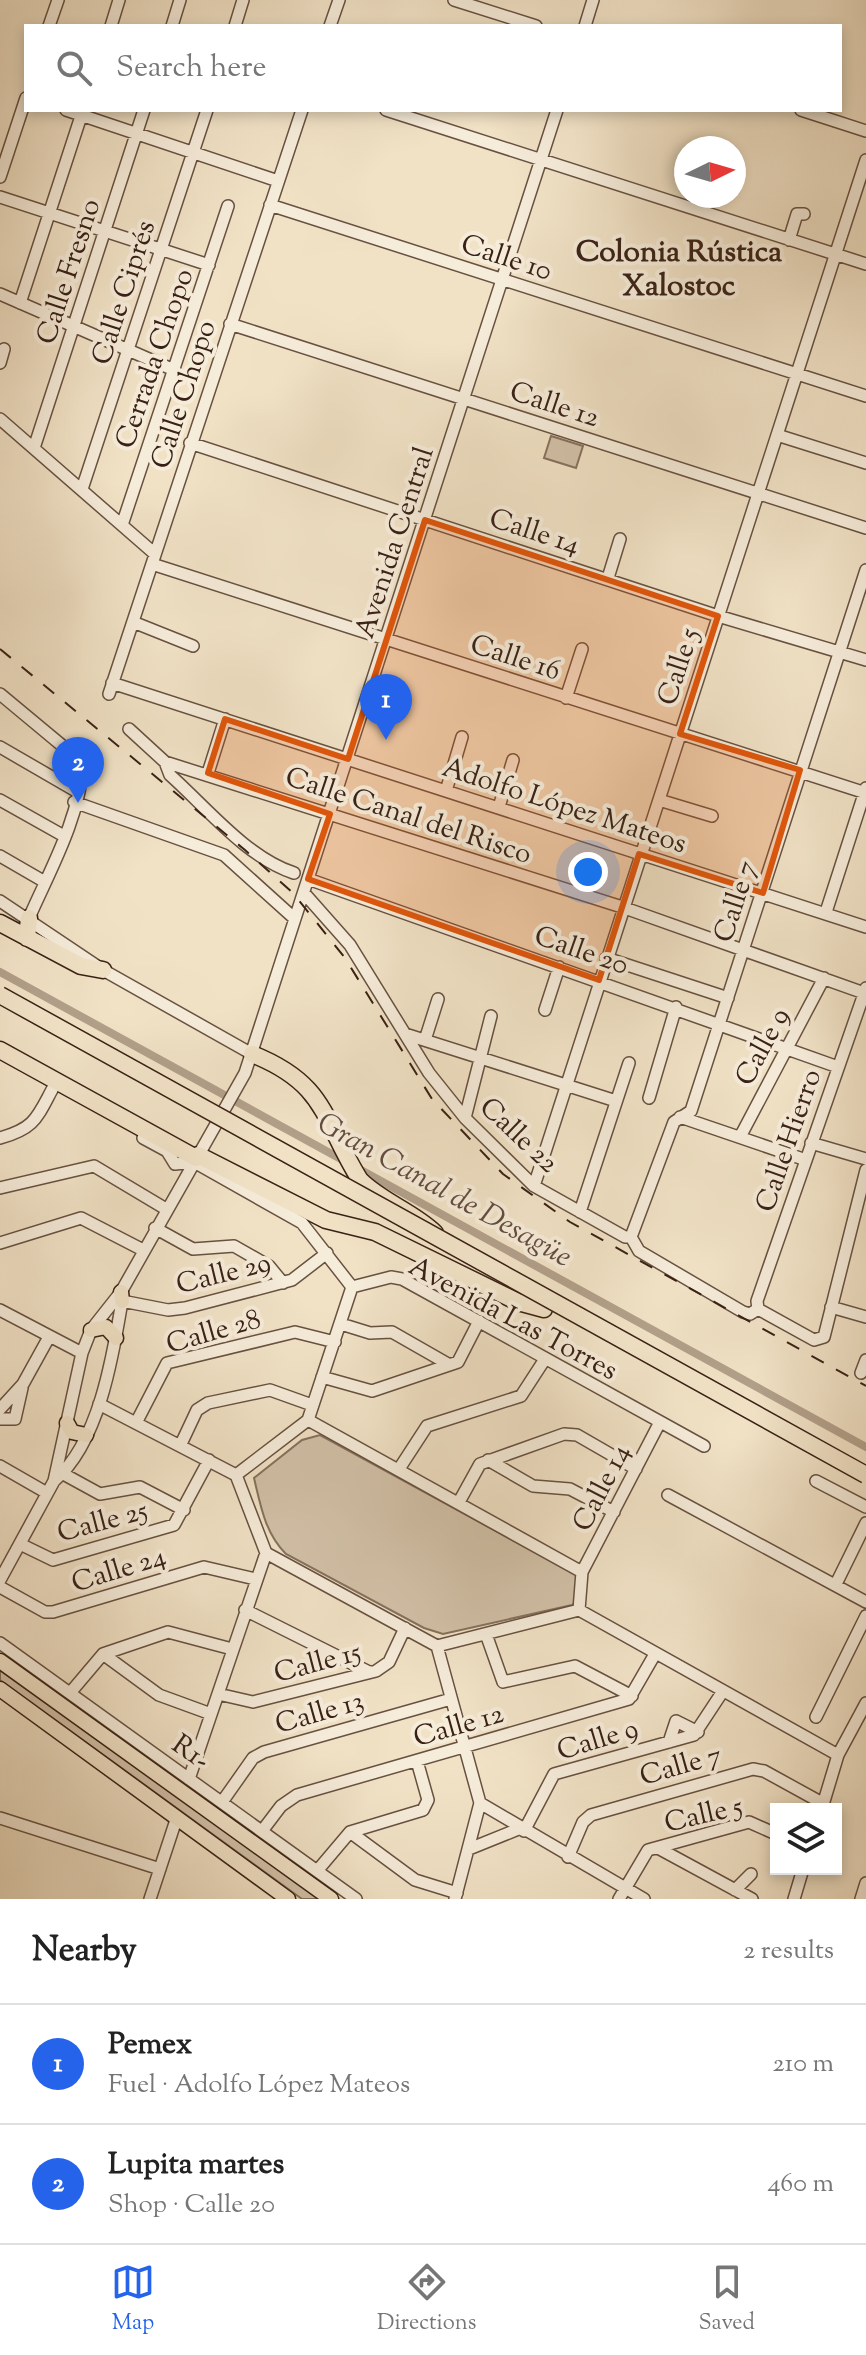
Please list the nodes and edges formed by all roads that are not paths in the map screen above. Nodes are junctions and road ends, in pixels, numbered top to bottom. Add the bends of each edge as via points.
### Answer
1 (58, 0) edge
2 (119, 0) edge
3 (180, 0) edge
4 (243, 0) edge
5 (339, 0) edge
6 (454, 0) edge
7 (593, 0) edge
8 (50, 24) edge
9 (112, 24) edge
10 (173, 24) edge
11 (236, 24) edge
12 (331, 24) edge
13 (530, 24) edge
14 (586, 24) edge
15 (24, 104) edge
16 (143, 112) edge
17 (206, 112) edge
18 (301, 112) edge
19 (392, 112) edge
20 (556, 112) edge
21 (807, 112) edge
22 (82, 113) edge
23 (866, 131) edge
24 (137, 134) junction
25 (193, 152) junction
26 (541, 160) junction
27 (866, 160) edge
28 (0, 177) edge
29 (278, 181) junction
30 (0, 197) edge
31 (270, 205) junction
32 (228, 206) dead end
33 (50, 214) junction
34 (804, 214) dead end
35 (105, 231) junction
36 (789, 240) junction
37 (161, 250) junction
38 (836, 255) junction
39 (866, 264) edge
40 (209, 265) junction
41 (503, 279) junction
42 (0, 294) edge
43 (20, 303) junction
44 (230, 324) junction
45 (74, 326) junction
46 (4, 349) dead end
47 (128, 349) junction
48 (0, 363) edge
49 (174, 370) junction
50 (797, 374) junction
51 (866, 396) edge
52 (465, 398) junction
53 (0, 419) edge
54 (777, 435) junction
55 (190, 443) junction
56 (34, 448) junction
57 (866, 463) edge
58 (82, 489) junction
59 (758, 495) junction
60 (425, 520) junction
61 (122, 525) junction
62 (866, 528) edge
63 (620, 539) dead end
64 (154, 559) junction
65 (866, 570) edge
66 (608, 578) junction
67 (718, 616) junction
68 (133, 622) junction
69 (386, 639) junction
70 (193, 646) dead end
71 (582, 649) dead end
72 (840, 652) junction
73 (866, 660) edge
74 (110, 689) joint
75 (0, 694) edge
76 (566, 698) junction
77 (225, 719) junction
78 (129, 729) dead end
79 (680, 734) junction
80 (462, 737) dead end
81 (0, 747) edge
82 (348, 759) junction
83 (513, 760) dead end
84 (165, 762) junction
85 (800, 770) junction
86 (208, 773) junction
87 (446, 791) junction
88 (866, 791) edge
89 (75, 796) junction
90 (0, 800) edge
91 (659, 800) junction
92 (499, 807) junction
93 (330, 814) junction
94 (712, 816) dead end
95 (64, 836) junction
96 (640, 854) junction
97 (0, 856) edge
98 (294, 873) dead end
99 (308, 879) junction
100 (45, 882) junction
101 (304, 893) junction
102 (763, 893) junction
103 (0, 901) edge
104 (622, 907) junction
105 (826, 912) junction
106 (29, 918) junction
107 (295, 919) junction
108 (0, 923) edge
109 (866, 927) edge
110 (27, 938) junction
111 (744, 948) junction
112 (606, 958) junction
113 (559, 967) junction
114 (103, 970) junction
115 (824, 978) junction
116 (599, 980) junction
117 (865, 990) edge
118 (0, 995) edge
119 (728, 998) junction
120 (438, 999) dead end
121 (0, 1006) edge
122 (676, 1007) junction
123 (545, 1010) dead end
124 (491, 1016) dead end
125 (720, 1023) junction
126 (405, 1034) junction
127 (425, 1040) junction
128 (787, 1047) junction
129 (0, 1050) edge
130 (252, 1054) junction
131 (480, 1057) junction
132 (0, 1058) edge
133 (629, 1063) dead end
134 (838, 1067) junction
135 (565, 1085) junction
136 (54, 1086) junction
137 (649, 1098) dead end
138 (616, 1101) junction
139 (680, 1117) junction
140 (465, 1118) junction
141 (740, 1137) junction
142 (0, 1138) edge
143 (811, 1143) junction
144 (167, 1151) junction
145 (196, 1158) junction
146 (866, 1159) edge
147 (806, 1160) junction
148 (866, 1170) edge
149 (534, 1186) junction
150 (179, 1187) junction
151 (0, 1188) edge
152 (166, 1209) junction
153 (580, 1212) junction
154 (155, 1228) junction
155 (631, 1237) junction
156 (444, 1242) junction
157 (0, 1243) edge
158 (143, 1250) junction
159 (327, 1253) junction
160 (283, 1283) junction
161 (352, 1287) junction
162 (121, 1297) junction
163 (831, 1307) junction
164 (544, 1309) junction
165 (758, 1309) junction
166 (2, 1315) edge
167 (866, 1317) edge
168 (479, 1321) junction
169 (341, 1324) junction
170 (91, 1330) junction
171 (49, 1337) junction
172 (116, 1338) junction
173 (335, 1342) junction
174 (82, 1353) junction
175 (545, 1359) junction
176 (866, 1360) edge
177 (448, 1364) junction
178 (861, 1373) dead end
179 (322, 1377) junction
180 (23, 1384) junction
181 (99, 1404) junction
182 (312, 1405) junction
183 (0, 1409) edge
184 (0, 1419) edge
185 (308, 1420) junction
186 (660, 1422) junction
187 (67, 1423) junction
188 (136, 1423) junction
189 (86, 1435) junction
190 (181, 1444) junction
191 (704, 1446) dead end
192 (209, 1460) junction
193 (488, 1460) junction
194 (0, 1466) edge
195 (399, 1469) junction
196 (636, 1469) junction
197 (58, 1475) junction
198 (236, 1475) junction
199 (866, 1475) edge
200 (816, 1481) dead end
201 (866, 1486) edge
202 (47, 1493) junction
203 (668, 1495) dead end
204 (459, 1502) junction
205 (866, 1507) edge
206 (184, 1510) junction
207 (614, 1512) junction
208 (866, 1523) edge
209 (20, 1544) junction
210 (266, 1553) junction
211 (582, 1572) junction
212 (255, 1579) junction
213 (0, 1580) edge
214 (836, 1584) junction
215 (866, 1602) edge
216 (245, 1610) junction
217 (579, 1610) junction
218 (866, 1616) edge
219 (405, 1628) junction
220 (486, 1634) junction
221 (0, 1643) edge
222 (437, 1646) junction
223 (232, 1649) junction
224 (103, 1654) junction
225 (655, 1654) junction
226 (0, 1661) edge
227 (369, 1672) junction
228 (0, 1689) edge
229 (723, 1691) junction
230 (70, 1693) junction
231 (218, 1694) junction
232 (632, 1696) junction
233 (451, 1699) junction
234 (866, 1703) edge
235 (211, 1714) junction
236 (816, 1717) dead end
237 (698, 1732) junction
238 (669, 1742) junction
239 (464, 1748) junction
240 (838, 1755) junction
241 (163, 1761) junction
242 (417, 1761) junction
243 (142, 1763) junction
244 (189, 1779) junction
245 (222, 1802) junction
246 (480, 1803) junction
247 (818, 1803) edge
248 (824, 1803) edge
249 (177, 1817) junction
250 (0, 1818) edge
251 (522, 1830) junction
252 (262, 1831) junction
253 (770, 1831) edge
254 (350, 1832) junction
255 (682, 1841) junction
256 (658, 1848) junction
257 (469, 1849) junction
258 (568, 1857) junction
259 (679, 1859) junction
260 (160, 1869) junction
261 (317, 1871) junction
262 (751, 1874) dead end
263 (801, 1875) edge
264 (866, 1883) edge
265 (735, 1890) junction
266 (622, 1894) edge
267 (456, 1896) edge
268 (150, 1899) edge
269 (288, 1899) edge
270 (331, 1899) edge
271 (356, 1899) edge
272 (644, 1899) edge
273 (752, 1899) edge
274 (794, 1899) edge
275 (861, 1899) edge

1 - 8 street
2 - 9 street
3 - 10 street
4 - 11 street
5 - 12 street
6 - 13 street
7 - 14 street
15 - 28 street
16 - 24 street, Calle Fresno
17 - 25 street, Calle Ciprés
18 - 29 street, Calle Chopo
19 - 26 street
20 - 26 street, Avenida Central
21 - 23 street
22 - 24 street
22 - 33 street
24 - 25 street
24 - 35 street, Calle Fresno
25 - 29 street
25 - 37 street, Calle Ciprés
26 - 36 street
26 - 41 street, Avenida Central
27 - 38 street, Calle 5
29 - 31 street, Calle Chopo
30 - 33 street
31 - 41 street, Calle 10
31 - 44 street, Calle Chopo
32 - 40 street, Cerrada Chopo
33 - 35 street
33 - 43 street
34 - 36 street via 797,214
35 - 37 street
35 - 45 street, Calle Fresno
36 - 38 street
37 - 40 street
37 - 47 street, Calle Ciprés
38 - 39 street
38 - 50 street, Calle 5
40 - 49 street, Cerrada Chopo
41 - 50 street, Calle 10
41 - 52 street, Avenida Central
42 - 43 street
43 - 45 street
44 - 52 street, Calle 12
44 - 55 street, Calle Chopo
45 - 47 street
45 - 56 street, Calle Fresno
46 - 48 street
47 - 49 street
47 - 58 street, Calle Ciprés
49 - 61 street, Cerrada Chopo
50 - 51 street, Calle 10
50 - 54 street, Calle 5
52 - 59 street, Calle 12
52 - 60 street, Avenida Central
53 - 56 street
54 - 57 street
54 - 59 street, Calle 5
55 - 60 street, Calle 14
55 - 64 street, Calle Chopo
56 - 58 street
58 - 61 street
59 - 62 street, Calle 12
59 - 67 street, Calle 5
60 - 66 street, Calle 14
60 - 69 street, Avenida Central
61 - 64 street
63 - 66 street
64 - 68 street, Calle Chopo
64 - 69 street, Calle 16
65 - 72 street, Calle 7
66 - 67 street, Calle 14
67 - 72 street, Calle 14
67 - 79 street, Calle 5
68 - 70 street
68 - 74 street, Calle Chopo
69 - 76 street, Calle 16
69 - 82 street, Avenida Central
71 - 76 street
72 - 73 street, Calle 14
72 - 85 street, Calle 7
74 - 77 street, Adolfo López Mateos
75 - 89 street via 83,763
76 - 79 street, Calle 16
77 - 82 street, Adolfo López Mateos
77 - 86 street
78 - 84 street
79 - 85 street, Calle 16
79 - 91 street, Calle 5
80 - 87 street
81 - 89 street
82 - 87 street, Adolfo López Mateos
82 - 93 street, Avenida Central
83 - 92 street
84 - 86 street, Calle Canal del Risco
84 - 98 street via 170,775 254,850
85 - 88 street, Calle 16
85 - 102 street, Calle 7
86 - 93 street, Calle Canal del Risco
87 - 92 street, Adolfo López Mateos
88 - 105 street
89 - 95 street
89 - 107 street via 224,855
90 - 95 street
91 - 94 street
91 - 96 street, Calle 5
92 - 96 street, Adolfo López Mateos
93 - 99 street, Avenida Central
93 - 104 street, Calle Canal del Risco
95 - 100 street
96 - 102 street, Adolfo López Mateos
96 - 104 street, Calle 5
97 - 100 street
99 - 101 street, Avenida Central
99 - 113 street, Calle 20
100 - 106 street
101 - 107 street, Avenida Central
101 - 126 street, Calle 22 via 350,945
102 - 105 street, Adolfo López Mateos
102 - 111 street, Calle 7
103 - 106 street
104 - 111 street, Calle Canal del Risco
104 - 112 street, Calle 5
105 - 109 street, Adolfo López Mateos
106 - 110 highway
106 - 114 street
107 - 130 street, Avenida Central
108 - 110 highway
110 - 114 highway via 81,966
111 - 115 street, Calle Canal del Risco
111 - 119 street, Calle 7
112 - 116 street, Calle 5
112 - 119 street
113 - 116 street, Calle 20
113 - 123 street
114 - 130 street
115 - 117 street, Calle Canal del Risco
115 - 128 street, Calle 9
116 - 122 street, Calle 20
116 - 135 street, Calle 5
117 - 134 street, Calle Hierro
118 - 156 highway, bridge
119 - 125 street, Calle 7
120 - 127 street
121 - 164 highway
122 - 125 street, Calle 20
122 - 137 street
124 - 131 street
125 - 128 street, Calle 20
125 - 139 street, Calle 7 via 691,1111
126 - 127 street, Calle 22
126 - 140 street, Calle 22
127 - 131 street, Calle 22
128 - 134 street, Calle 20
128 - 141 street, Calle 9
129 - 145 highway
130 - 145 street, Avenida Central
130 - 156 highway, bridge via 298,1077 322,1105 360,1180 419,1218
131 - 135 street, Calle 22
131 - 140 street
132 - 136 street
133 - 138 street
134 - 143 street, Calle Hierro
135 - 138 street, Calle 22
135 - 149 street, Calle 5
136 - 142 street via 34,1123
136 - 144 street
138 - 153 street
139 - 141 street
139 - 155 street, Calle 7
140 - 149 street, Calle 22
141 - 147 street
143 - 146 street
143 - 147 street, Calle Hierro
144 - 145 street via 180,1166
144 - 150 street
145 - 150 street, Avenida Central
145 - 159 street via 302,1223
145 - 164 highway via 326,1220 375,1232 518,1302
147 - 165 street, Calle Hierro
148 - 163 street
149 - 153 street, Calle 22
150 - 152 street, Avenida Central
151 - 152 street via 94,1166
152 - 154 street, Avenida Central
153 - 155 street, Calle 22
154 - 158 street, Avenida Central
154 - 160 street via 193,1249 234,1246 269,1266
155 - 165 street, Calle 22 via 639,1251 747,1314
156 - 199 highway, bridge
157 - 158 street via 81,1218
158 - 162 street, Avenida Central
159 - 160 street, Calle 29
159 - 161 street
160 - 162 street, Calle 29 via 175,1310
161 - 168 street, Avenida Las Torres via 399,1277
161 - 169 street
162 - 170 street
162 - 172 street
163 - 165 street via 820,1341
163 - 167 street
164 - 201 highway
166 - 171 street
168 - 175 street, Avenida Las Torres
168 - 177 street via 460,1360
169 - 173 street
169 - 177 street via 370,1333 392,1332
170 - 172 main road via 106,1327
170 - 174 street
171 - 174 street
171 - 180 street
172 - 181 street
173 - 179 street
173 - 188 street, Calle 28 via 295,1332 167,1363
174 - 187 street
175 - 186 street, Avenida Las Torres
175 - 195 street via 521,1396 427,1426
176 - 178 street
177 - 179 street via 372,1391
179 - 182 street
180 - 183 street
180 - 184 street via 15,1419
181 - 188 street
181 - 189 street
182 - 185 street
182 - 190 street via 270,1390 208,1403 197,1410
185 - 195 street
185 - 198 street
186 - 191 street, Avenida Las Torres
186 - 196 street, Calle 14
187 - 189 main road via 72,1432
187 - 197 street
188 - 190 street
189 - 197 street
190 - 192 street
192 - 198 street
192 - 206 street, Calle 25
193 - 196 street via 571,1433
193 - 204 street via 480,1464
193 - 207 street via 533,1486 570,1489
194 - 202 street
195 - 204 street
196 - 207 street, Calle 14
197 - 202 street
197 - 206 street via 100,1494 140,1487
198 - 210 street
200 - 205 street
202 - 209 street
203 - 214 street
204 - 211 street
206 - 209 street, Calle 25 via 174,1525 58,1559
207 - 211 street, Calle 14
208 - 214 street
209 - 213 street
210 - 212 street
210 - 219 street
211 - 217 street
212 - 213 street, Calle 24 via 204,1567 53,1612 45,1612
212 - 216 street
214 - 215 street
216 - 223 street
216 - 227 street
217 - 220 street
217 - 225 street
218 - 236 street
219 - 222 street
219 - 227 street, Calle 15 via 384,1667
220 - 222 street
220 - 232 street via 503,1682 572,1666
221 - 230 street, R1-
222 - 233 street
223 - 224 street via 168,1632
223 - 231 street
224 - 230 street
224 - 235 street via 159,1695
225 - 229 street
225 - 232 street
226 - 243 main road
227 - 231 street, Calle 15 via 253,1702
228 - 249 main road
229 - 237 street
229 - 240 street
230 - 241 street, R1-
231 - 235 street
232 - 239 street, Calle 12
233 - 239 street
233 - 245 street, Calle 13 via 264,1752 253,1758
234 - 240 street
235 - 244 street
237 - 238 street, Calle 9
237 - 238 street, Calle 9 via 676,1721
238 - 251 street, Calle 9 via 554,1774
239 - 242 street, Calle 12
239 - 246 street
240 - 248 street
241 - 243 main road
241 - 244 street, R1-
242 - 252 street, Calle 12 via 289,1799
242 - 254 street via 428,1800 423,1810
243 - 270 main road
244 - 245 street, R1-
245 - 252 street, R1-
246 - 251 street
246 - 257 street
247 - 258 street, Calle 7 via 753,1769 591,1815
249 - 260 street
249 - 269 main road
250 - 260 street
251 - 257 street
251 - 258 street
252 - 261 street, R1-
253 - 255 street, Calle 5 via 749,1822
254 - 261 street
254 - 267 street via 415,1880
255 - 256 street, Calle 5
255 - 259 street
256 - 259 street
256 - 266 street, Calle 5 via 644,1852
257 - 267 street
258 - 266 street
259 - 265 street
260 - 268 street
261 - 271 street, R1-
262 - 265 street
263 - 274 street
264 - 275 street
265 - 273 street
266 - 272 street

